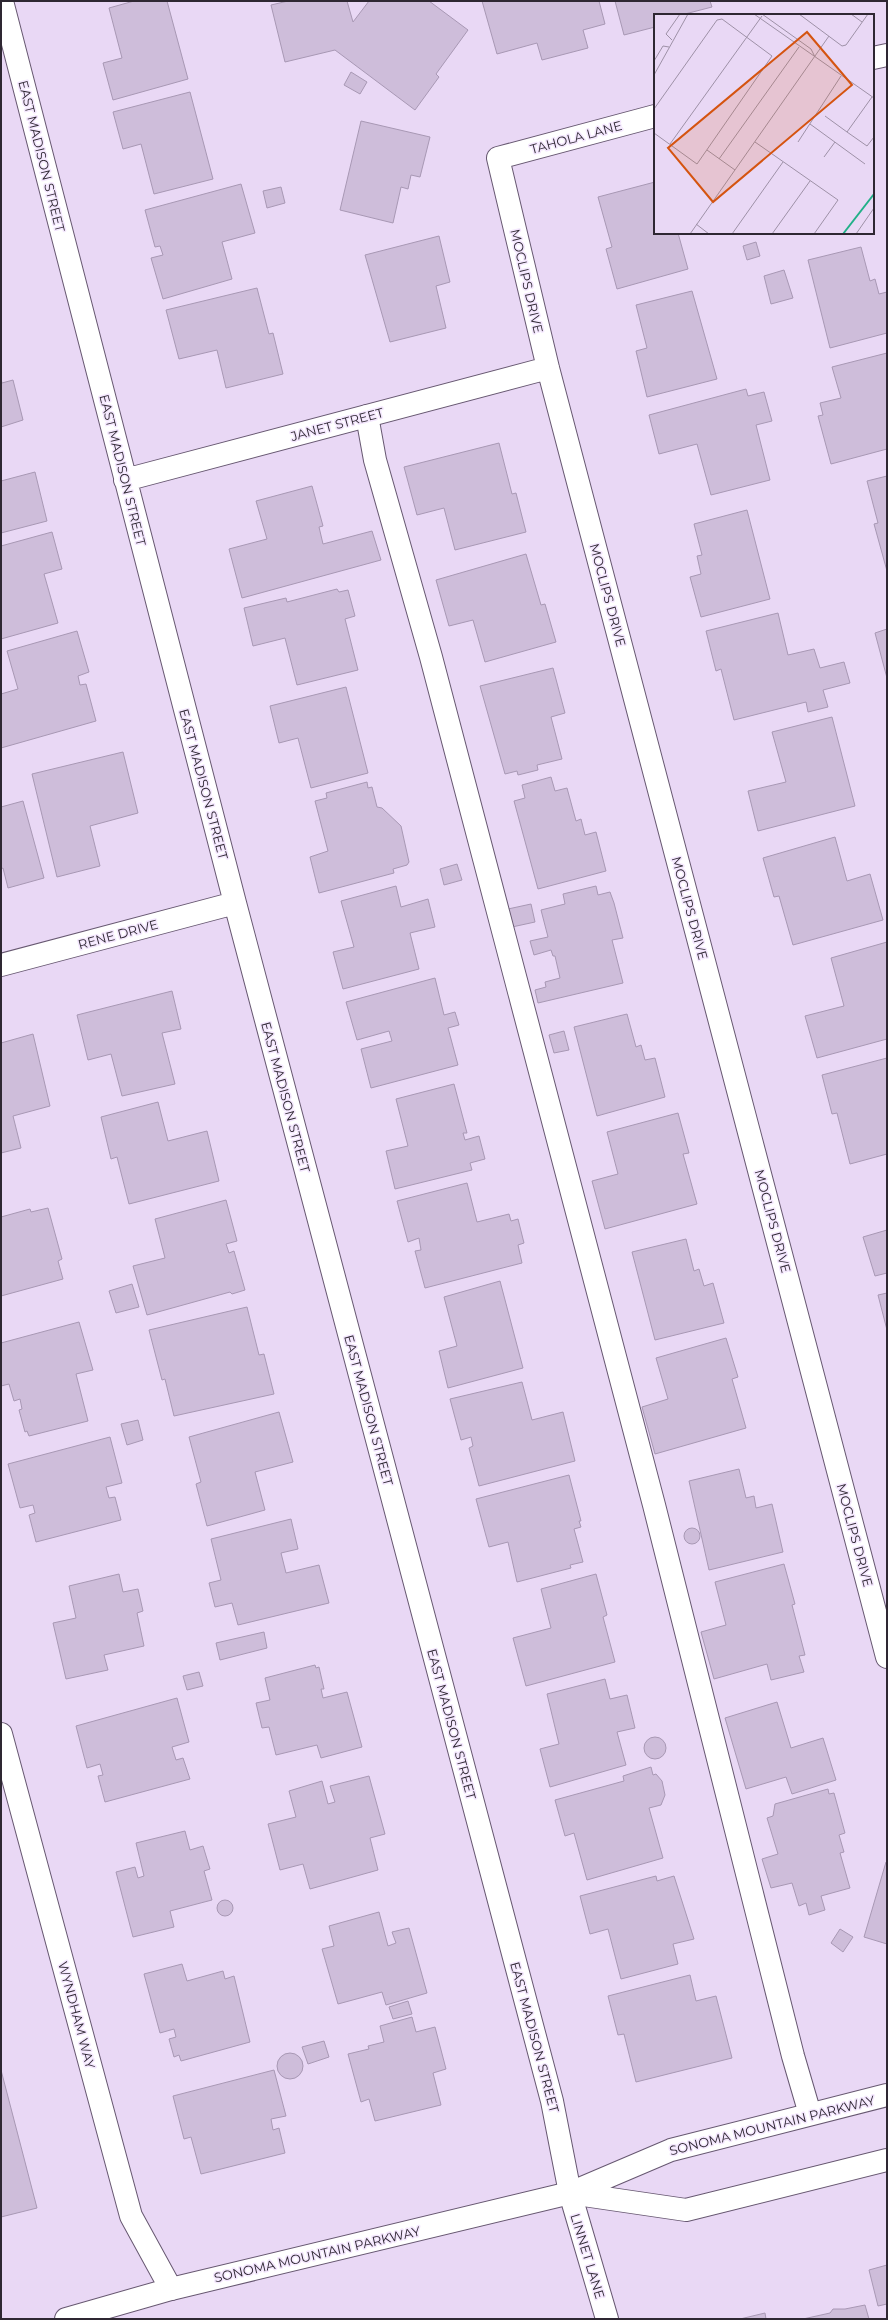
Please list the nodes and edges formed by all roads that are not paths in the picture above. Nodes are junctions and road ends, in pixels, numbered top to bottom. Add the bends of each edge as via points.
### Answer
1 (2, 1) edge
2 (887, 55) edge
3 (874, 58) edge
4 (654, 116) edge
5 (498, 158) joint
6 (548, 368) junction
7 (367, 416) junction
8 (125, 480) junction
9 (234, 903) junction
10 (1, 965) edge
11 (887, 1657) edge
12 (1, 1734) edge
13 (887, 2095) edge
14 (810, 2114) junction
15 (887, 2160) edge
16 (570, 2193) junction
17 (171, 2289) junction
18 (66, 2319) edge
19 (607, 2319) edge

1 - 8 street, EAST MADISON STREET
2 - 3 street
4 - 5 street, TAHOLA LANE
5 - 6 street, MOCLIPS DRIVE
6 - 7 street, JANET STREET
6 - 11 street, MOCLIPS DRIVE
7 - 8 street, JANET STREET
7 - 14 street via 375,460 431,657 578,1213 793,2056
8 - 9 street, EAST MADISON STREET
9 - 10 street, RENE DRIVE
9 - 16 street, EAST MADISON STREET via 552,2101
12 - 17 street, WYNDHAM WAY via 131,2216
13 - 14 street, SONOMA MOUNTAIN PARKWAY
14 - 16 street, SONOMA MOUNTAIN PARKWAY via 671,2150
15 - 16 street, SONOMA MOUNTAIN PARKWAY via 686,2210
16 - 17 street, SONOMA MOUNTAIN PARKWAY
16 - 19 street, LINNET LANE
17 - 18 street, SONOMA MOUNTAIN PARKWAY

